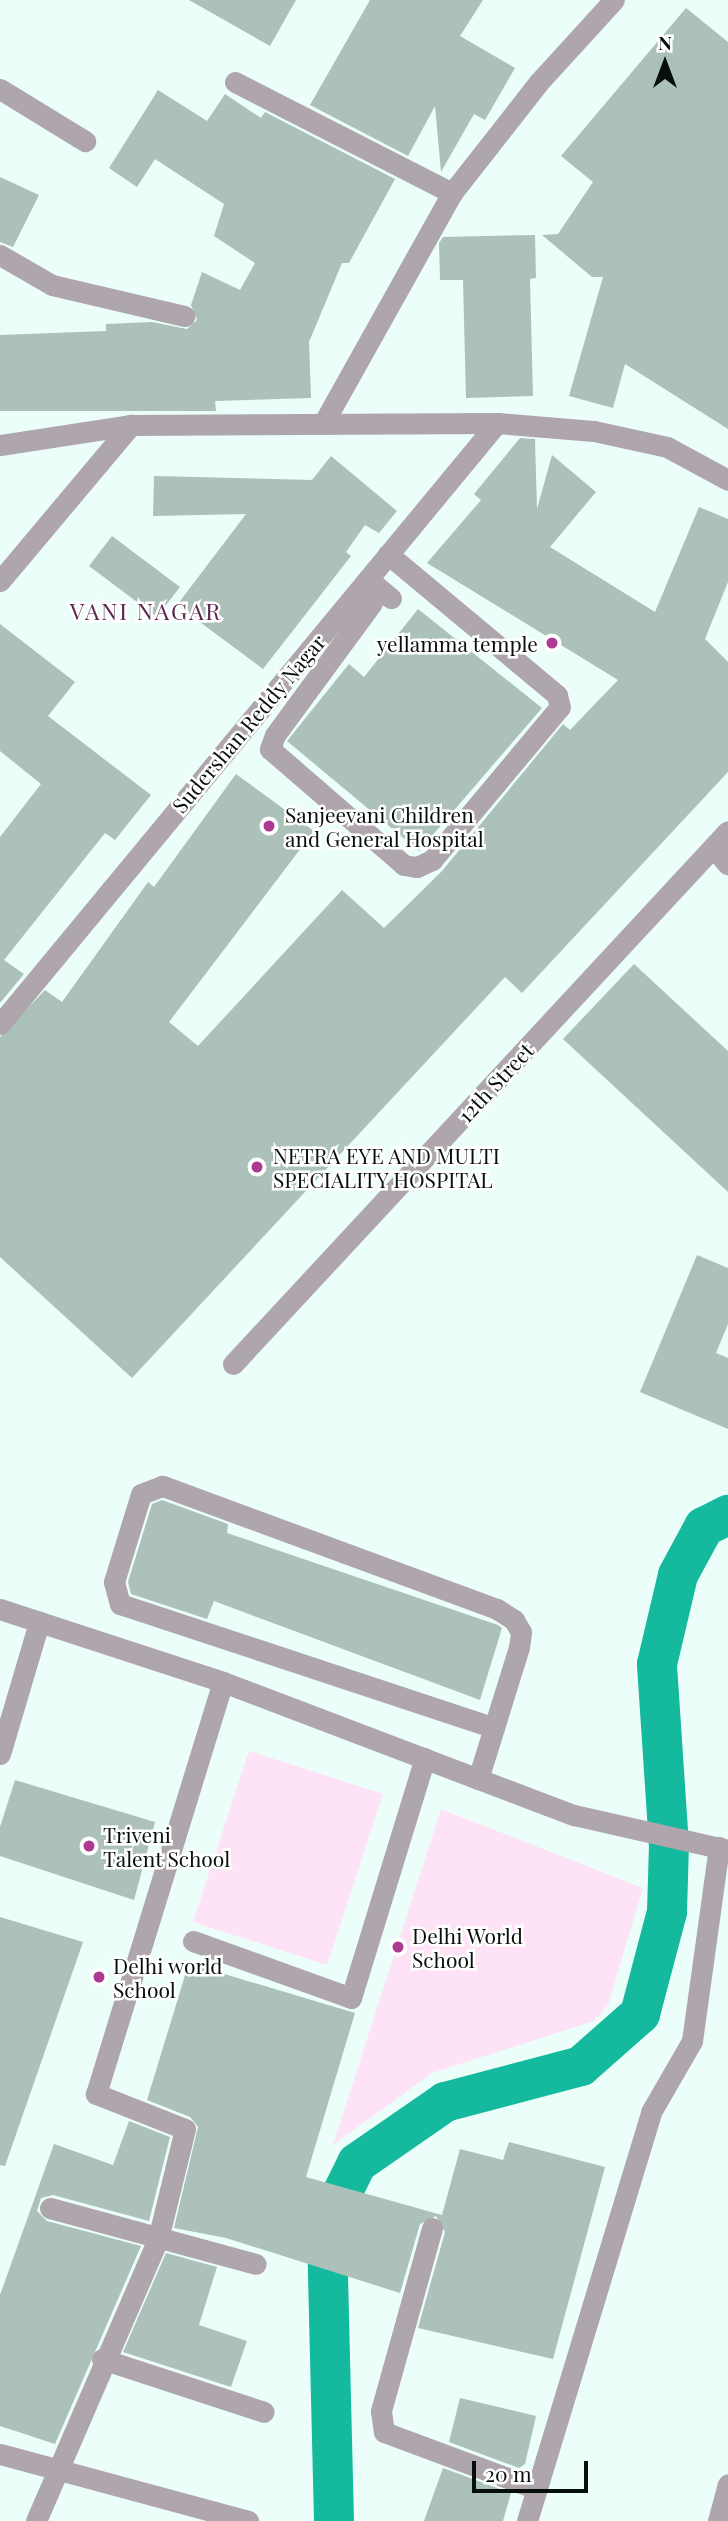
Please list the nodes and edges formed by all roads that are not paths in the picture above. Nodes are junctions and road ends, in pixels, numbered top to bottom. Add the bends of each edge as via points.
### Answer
1 (614, 0) edge
2 (235, 82) dead end
3 (0, 89) edge
4 (85, 141) dead end
5 (452, 193) junction
6 (0, 255) edge
7 (184, 316) dead end
8 (324, 422) junction
9 (497, 423) junction
10 (131, 425) junction
11 (0, 445) edge
12 (728, 480) edge
13 (388, 554) junction
14 (368, 579) junction
15 (0, 581) edge
16 (728, 831) edge
17 (713, 847) junction
18 (728, 865) edge
19 (0, 1024) edge
20 (233, 1364) dead end
21 (0, 1609) edge
22 (39, 1622) junction
23 (223, 1682) junction
24 (494, 1728) junction
25 (2, 1743) edge
26 (425, 1759) junction
27 (478, 1779) junction
28 (723, 1848) edge
29 (193, 1941) dead end
30 (50, 2208) dead end
31 (432, 2228) dead end
32 (158, 2239) junction
33 (256, 2264) dead end
34 (102, 2359) junction
35 (264, 2412) dead end
36 (0, 2454) edge
37 (56, 2471) junction
38 (728, 2484) edge
39 (537, 2489) junction
40 (36, 2521) edge
41 (248, 2521) edge
42 (527, 2521) edge
43 (718, 2521) edge

1 - 5 street via 539,82
2 - 5 street
3 - 4 street
5 - 8 street
6 - 7 street via 52,285
8 - 9 street
8 - 10 street
9 - 12 street via 594,431 667,447
9 - 13 street, Sudershan Reddy Nagar
10 - 11 street
10 - 15 street
13 - 14 street, Sudershan Reddy Nagar
13 - 14 street via 557,695 560,706 432,860 417,867 404,864 270,749 275,735 381,601
14 - 19 street, Sudershan Reddy Nagar
16 - 17 street, 12th Street
17 - 18 street
17 - 20 street, 12th Street
21 - 22 street
22 - 23 street
22 - 25 street
23 - 26 street
23 - 32 street via 96,2094 185,2129
24 - 24 street via 519,1647 521,1632 514,1620 497,1609 162,1486 141,1494 114,1582 120,1604
24 - 27 street
26 - 27 street
26 - 29 street via 351,1998
27 - 28 street via 574,1815
28 - 39 street via 692,2041 651,2112
30 - 32 street
31 - 39 street via 381,2410 384,2432
32 - 33 street
32 - 34 street
34 - 35 street
34 - 37 street
36 - 37 street
37 - 40 street
37 - 41 street
38 - 43 street
39 - 42 street

